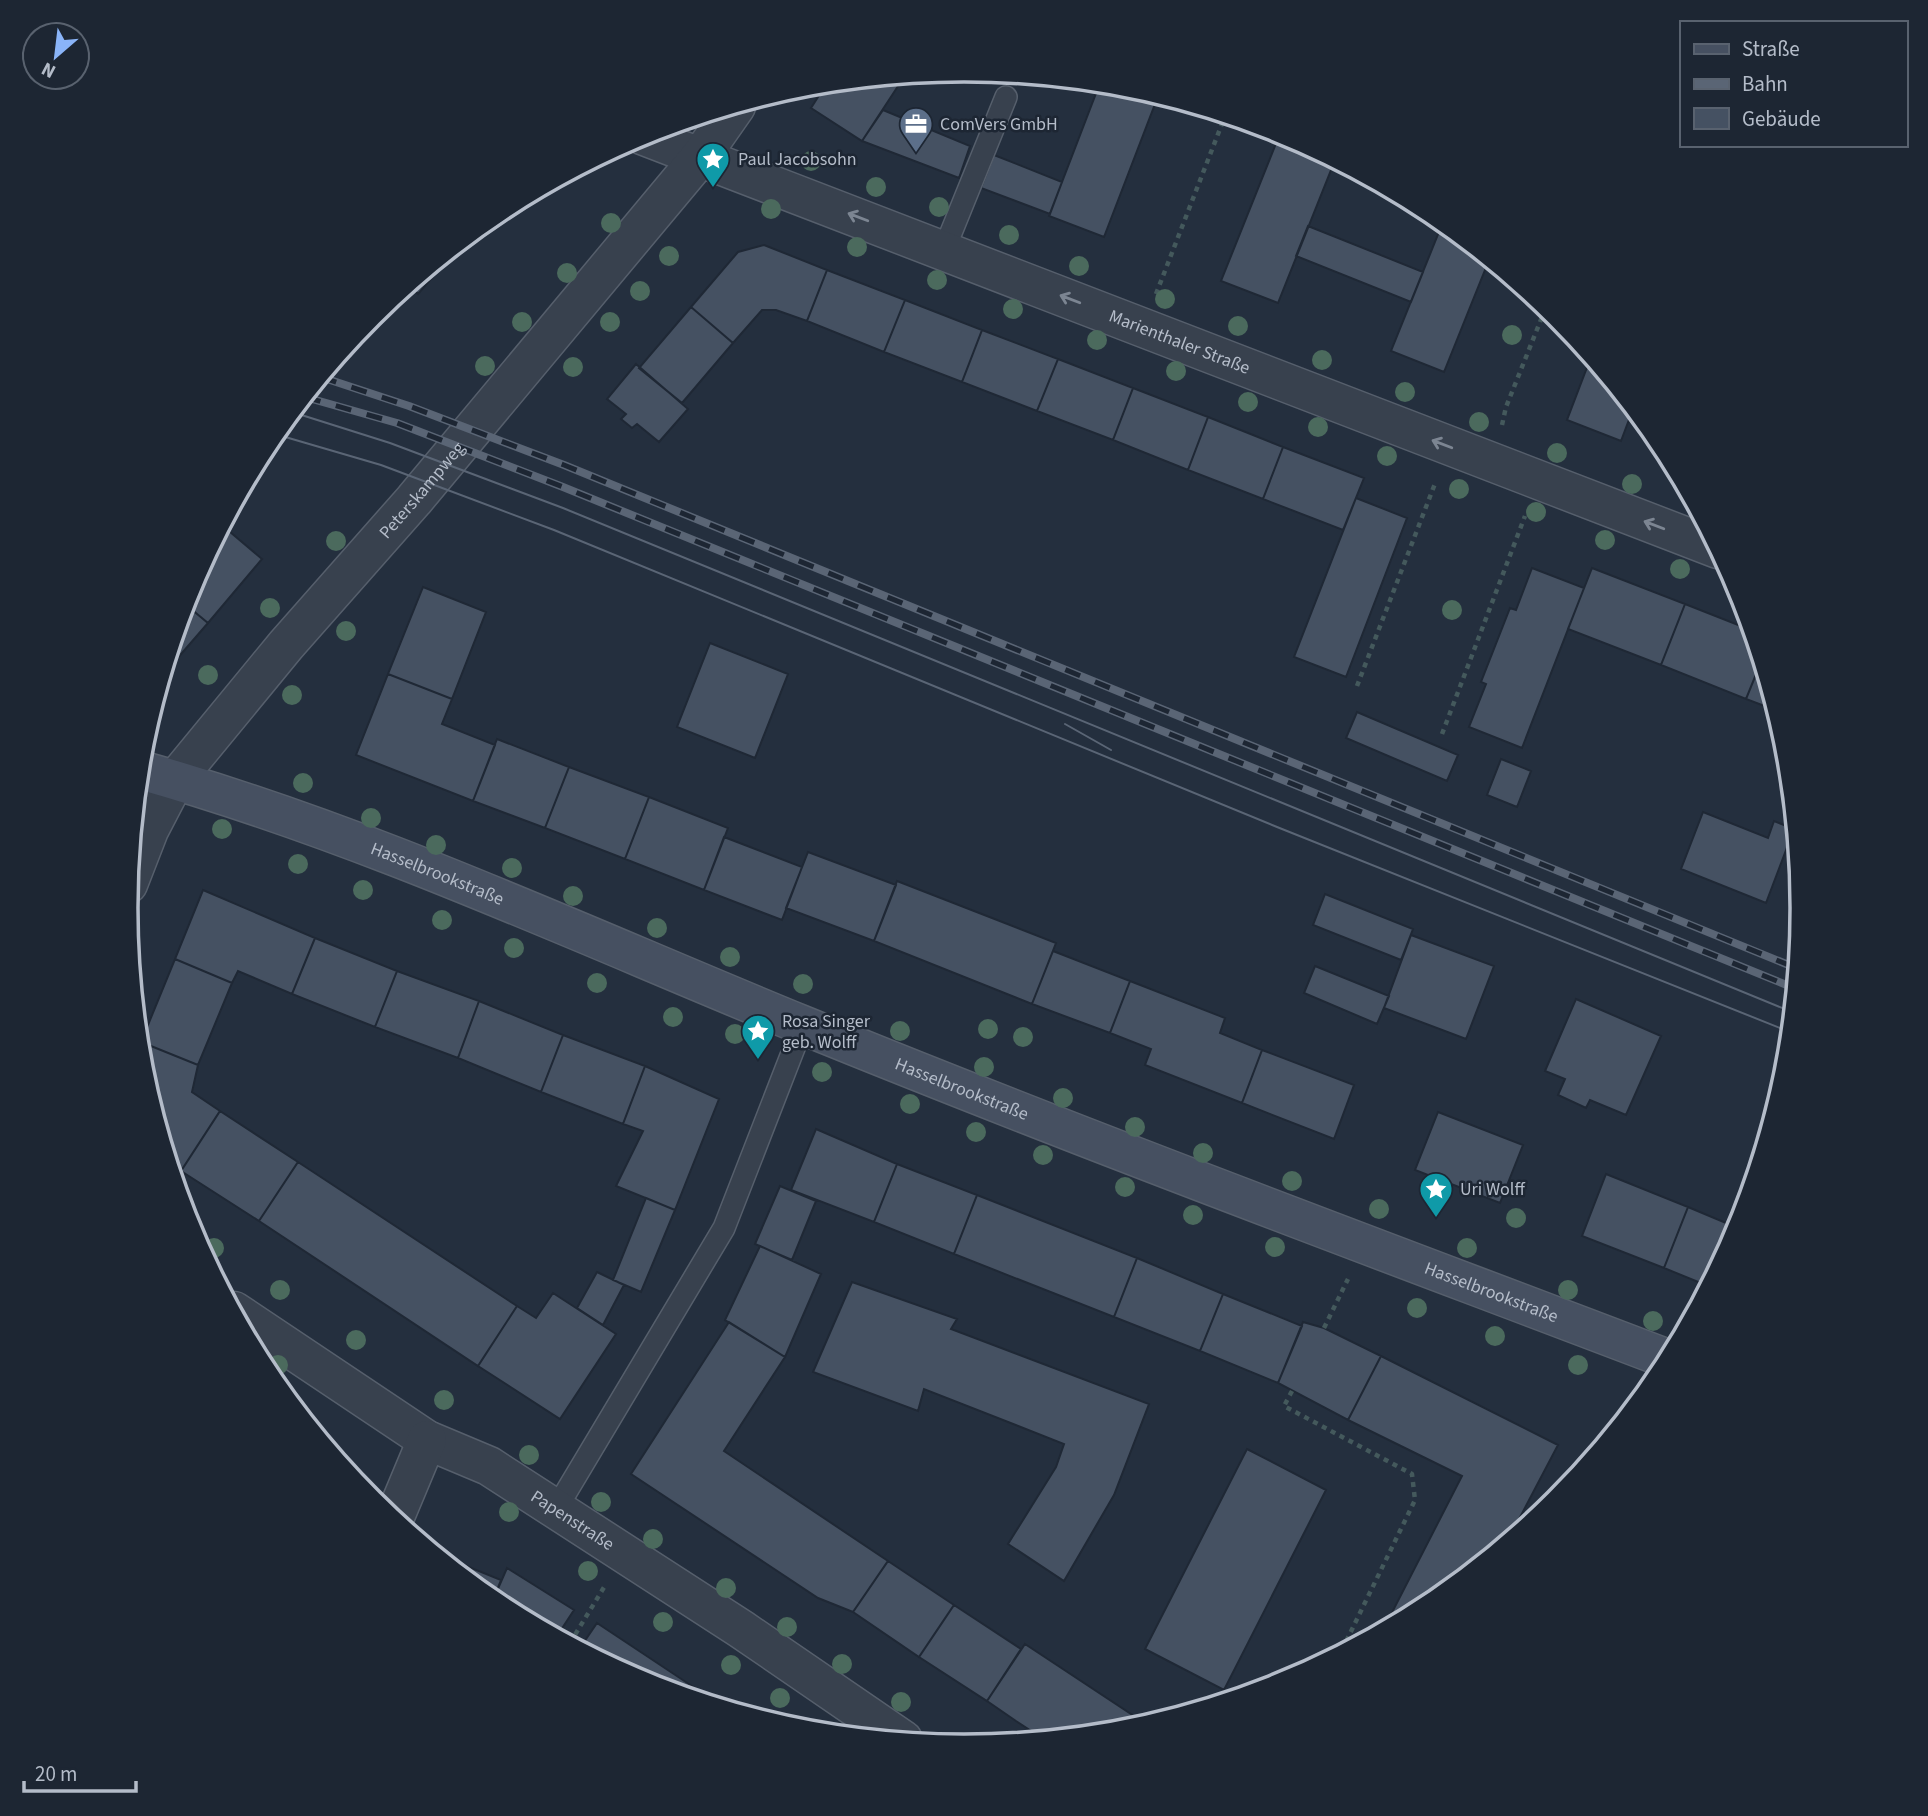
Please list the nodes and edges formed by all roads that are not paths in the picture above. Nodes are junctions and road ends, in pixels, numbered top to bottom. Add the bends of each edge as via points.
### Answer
1 (1006, 97) dead end
2 (728, 117) edge
3 (659, 141) edge
4 (701, 156) junction
5 (944, 250) junction
6 (1706, 544) edge
7 (157, 775) edge
8 (140, 853) edge
9 (803, 1026) junction
10 (249, 1321) edge
11 (1658, 1355) edge
12 (427, 1440) junction
13 (398, 1509) edge
14 (556, 1509) junction
15 (888, 1730) edge

1 - 5 lane
2 - 4 street, Peterskampweg
3 - 4 street, Marienthaler Straße
5 -> 4 street, Marienthaler Straße
4 - 7 street, Peterskampweg via 414,500 286,645
6 -> 5 street, Marienthaler Straße
7 - 8 street, Peterskampweg via 149,830
7 - 9 street, Hasselbrookstraße via 229,795 416,864
9 - 11 street, Hasselbrookstraße
9 - 14 lane via 724,1228
10 - 12 street, Papenstraße
12 - 13 street
12 - 14 street, Papenstraße via 489,1466
14 - 15 street, Papenstraße

